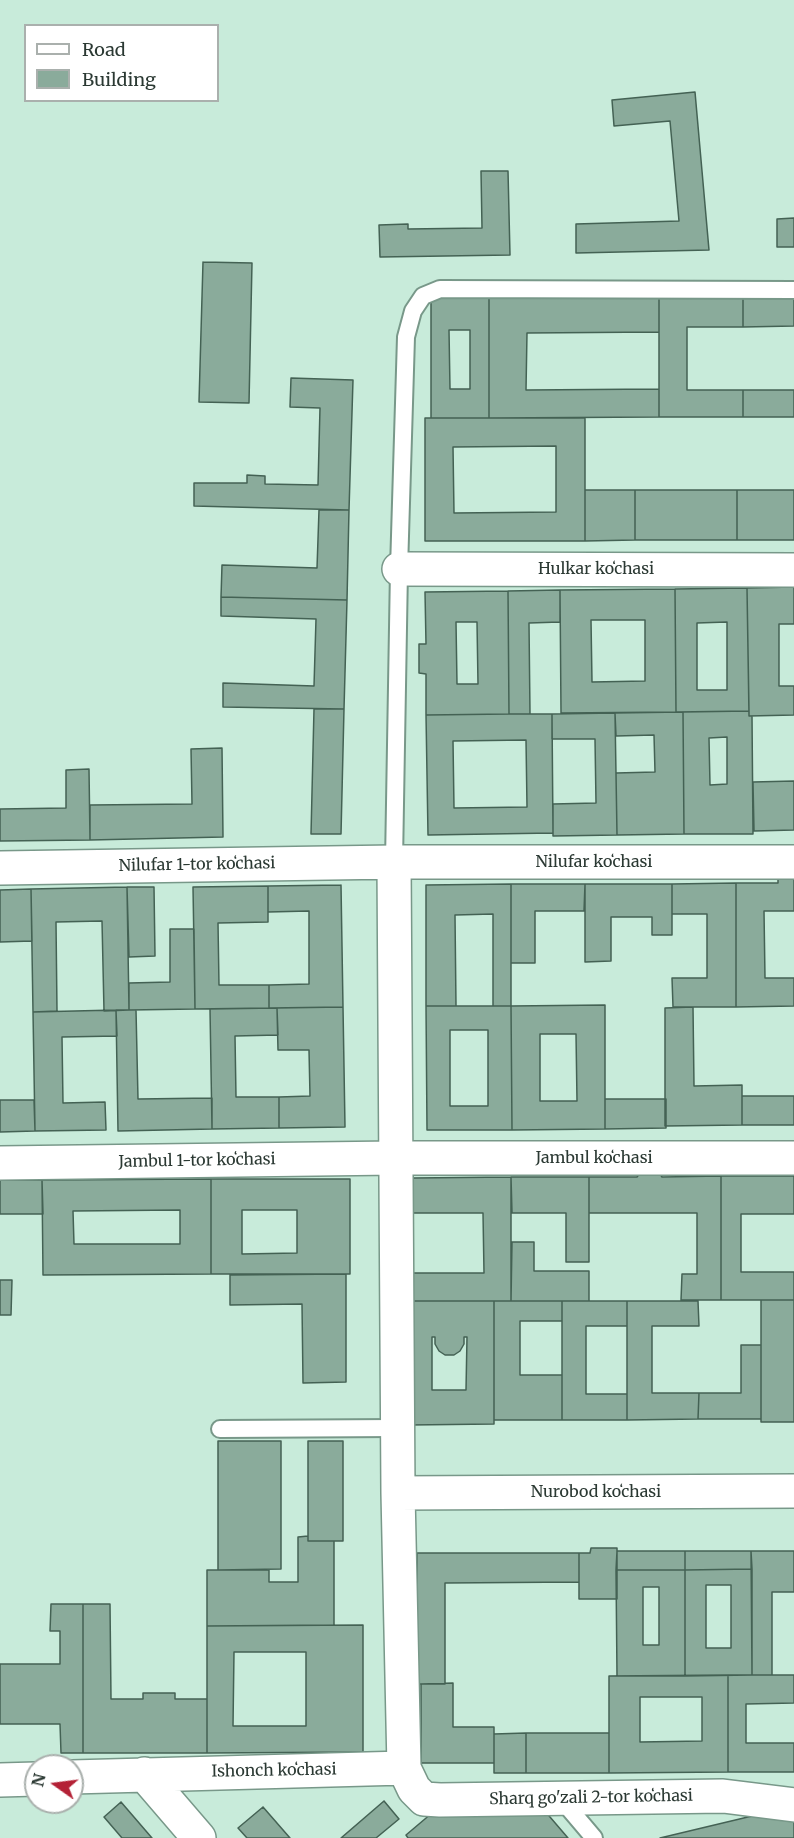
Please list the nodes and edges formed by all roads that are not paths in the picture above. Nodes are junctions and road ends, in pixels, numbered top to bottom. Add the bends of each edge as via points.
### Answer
1 (794, 290) edge
2 (399, 569) junction
3 (794, 570) edge
4 (394, 862) junction
5 (794, 862) edge
6 (0, 868) edge
7 (395, 1158) junction
8 (794, 1158) edge
9 (0, 1163) edge
10 (397, 1428) junction
11 (220, 1429) dead end
12 (794, 1491) edge
13 (398, 1493) junction
14 (404, 1768) junction
15 (144, 1774) junction
16 (84, 1776) edge
17 (24, 1779) edge
18 (0, 1780) edge
19 (561, 1799) junction
20 (794, 1805) edge
21 (199, 1838) edge
22 (594, 1838) edge

1 - 2 lane via 440,289 423,296 413,311 406,338
2 - 3 street, Hulkar koʻchasi
2 - 4 lane
4 - 5 street, Nilufar koʻchasi
4 - 6 street, Nilufar 1-tor koʻchasi
4 - 7 street
7 - 8 street, Jambul koʻchasi
7 - 9 street, Jambul 1-tor koʻchasi
7 - 10 street
10 - 11 lane
10 - 13 street
12 - 13 street, Nurobod koʻchasi
13 - 14 street
14 - 15 street, Ishonch koʻchasi
14 - 19 street, Sharq go'zali 2-tor koʻchasi via 414,1790 424,1799
15 - 16 street, Ishonch koʻchasi
15 - 21 street
17 - 18 street
19 - 20 street, Sharq go'zali 2-tor koʻchasi via 723,1796
19 - 22 lane

